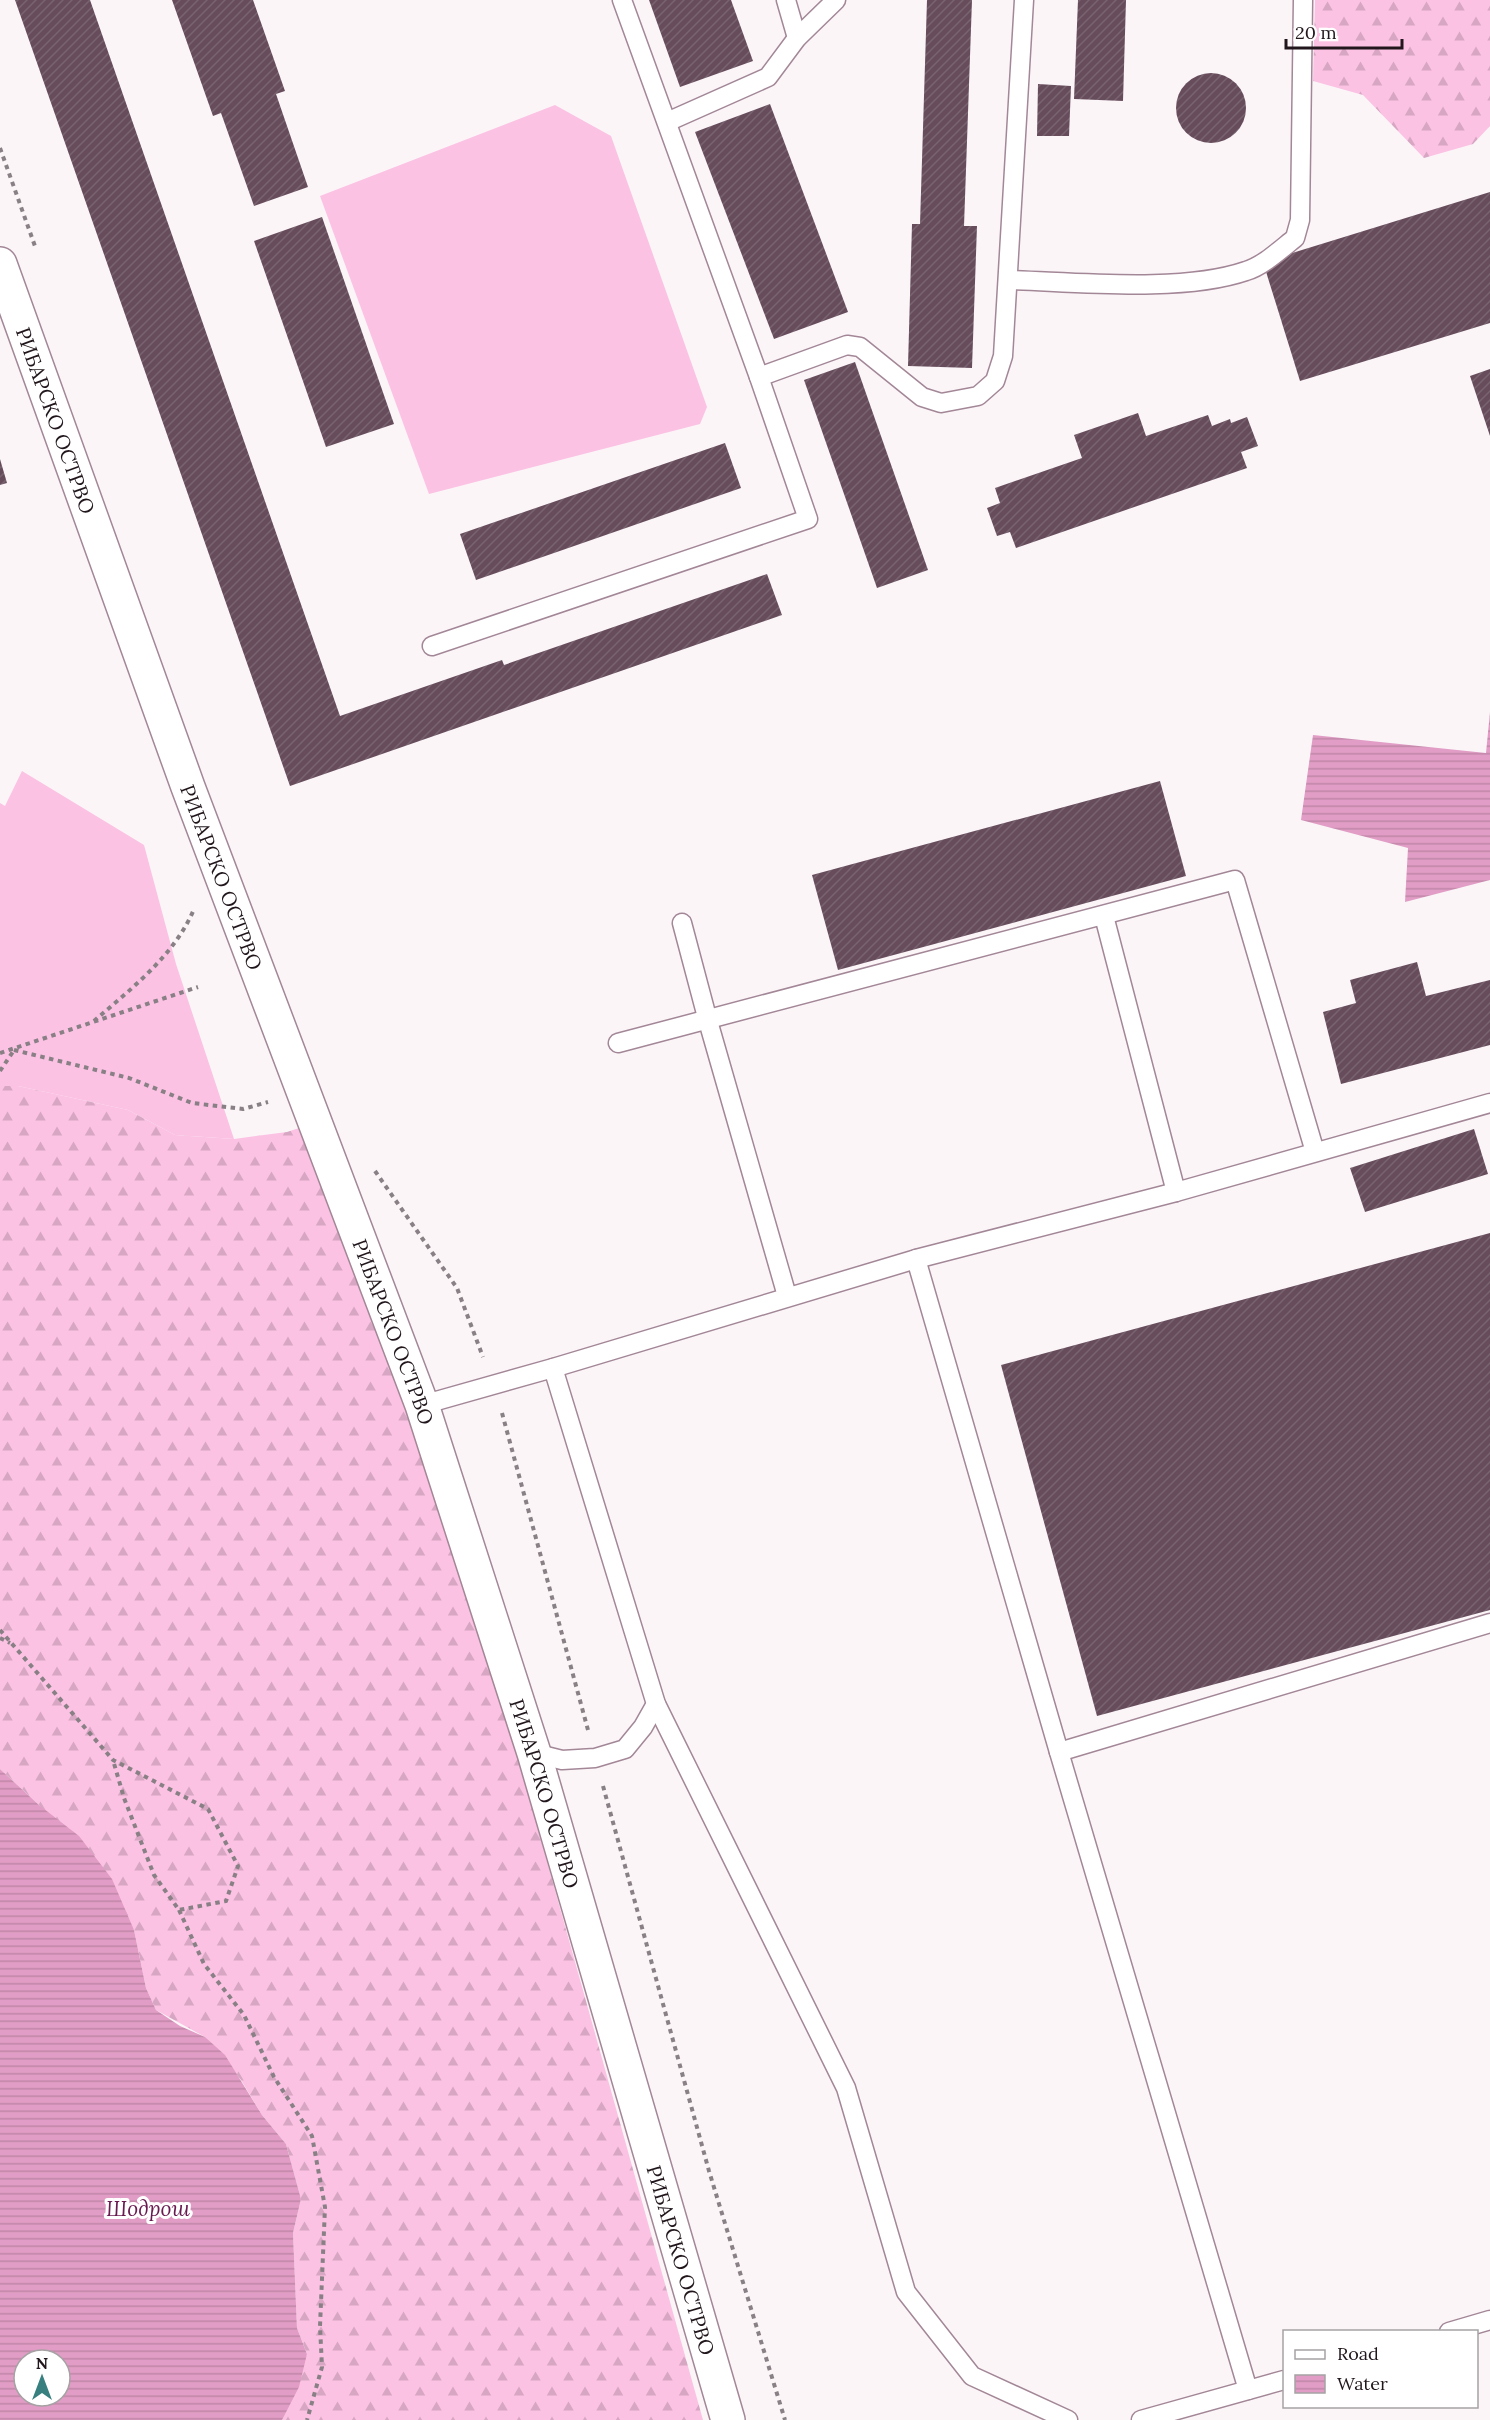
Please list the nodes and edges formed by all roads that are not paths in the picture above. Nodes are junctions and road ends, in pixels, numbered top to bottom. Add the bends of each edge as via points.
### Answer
1 (622, 0) edge
2 (786, 0) edge
3 (836, 0) edge
4 (1024, 0) edge
5 (1303, 0) edge
6 (797, 38) junction
7 (667, 122) junction
8 (0, 264) edge
9 (1008, 279) junction
10 (759, 377) junction
11 (432, 646) dead end
12 (1104, 916) junction
13 (682, 923) dead end
14 (708, 1021) junction
15 (618, 1043) dead end
16 (1490, 1103) edge
17 (1315, 1152) junction
18 (1176, 1192) junction
19 (916, 1259) junction
20 (788, 1296) junction
21 (553, 1368) junction
22 (422, 1405) junction
23 (1490, 1623) edge
24 (656, 1704) junction
25 (1059, 1752) junction
26 (534, 1753) junction
27 (1490, 2319) edge
28 (1452, 2330) edge
29 (1283, 2380) edge
30 (1248, 2390) junction
31 (728, 2420) edge
32 (1068, 2420) edge
33 (1141, 2420) edge

1 - 7 lane
2 - 6 lane
3 - 6 lane
4 - 9 lane
5 - 9 lane via 1300,220 1295,238 1248,271 1208,279 1162,283
6 - 7 lane via 768,77
7 - 10 lane
8 - 22 street, РИБАРСКО ОСТРВО via 184,776
9 - 10 lane via 1003,356 995,381 978,396 941,403 922,397 860,346 847,345
10 - 11 lane via 808,519
12 - 14 lane
12 - 17 lane via 1235,880
12 - 18 lane
13 - 14 lane
14 - 15 lane
14 - 20 lane
16 - 17 lane
17 - 18 lane
18 - 19 lane
19 - 20 lane
19 - 25 lane
20 - 21 lane
21 - 22 lane
21 - 24 lane
22 - 26 street, РИБАРСКО ОСТРВО
23 - 25 lane
24 - 26 lane via 625,1749 595,1758 562,1760
24 - 32 lane via 846,2088 906,2292 972,2376
25 - 30 lane
26 - 31 street, РИБАРСКО ОСТРВО
27 - 28 lane
29 - 30 lane
30 - 33 lane

